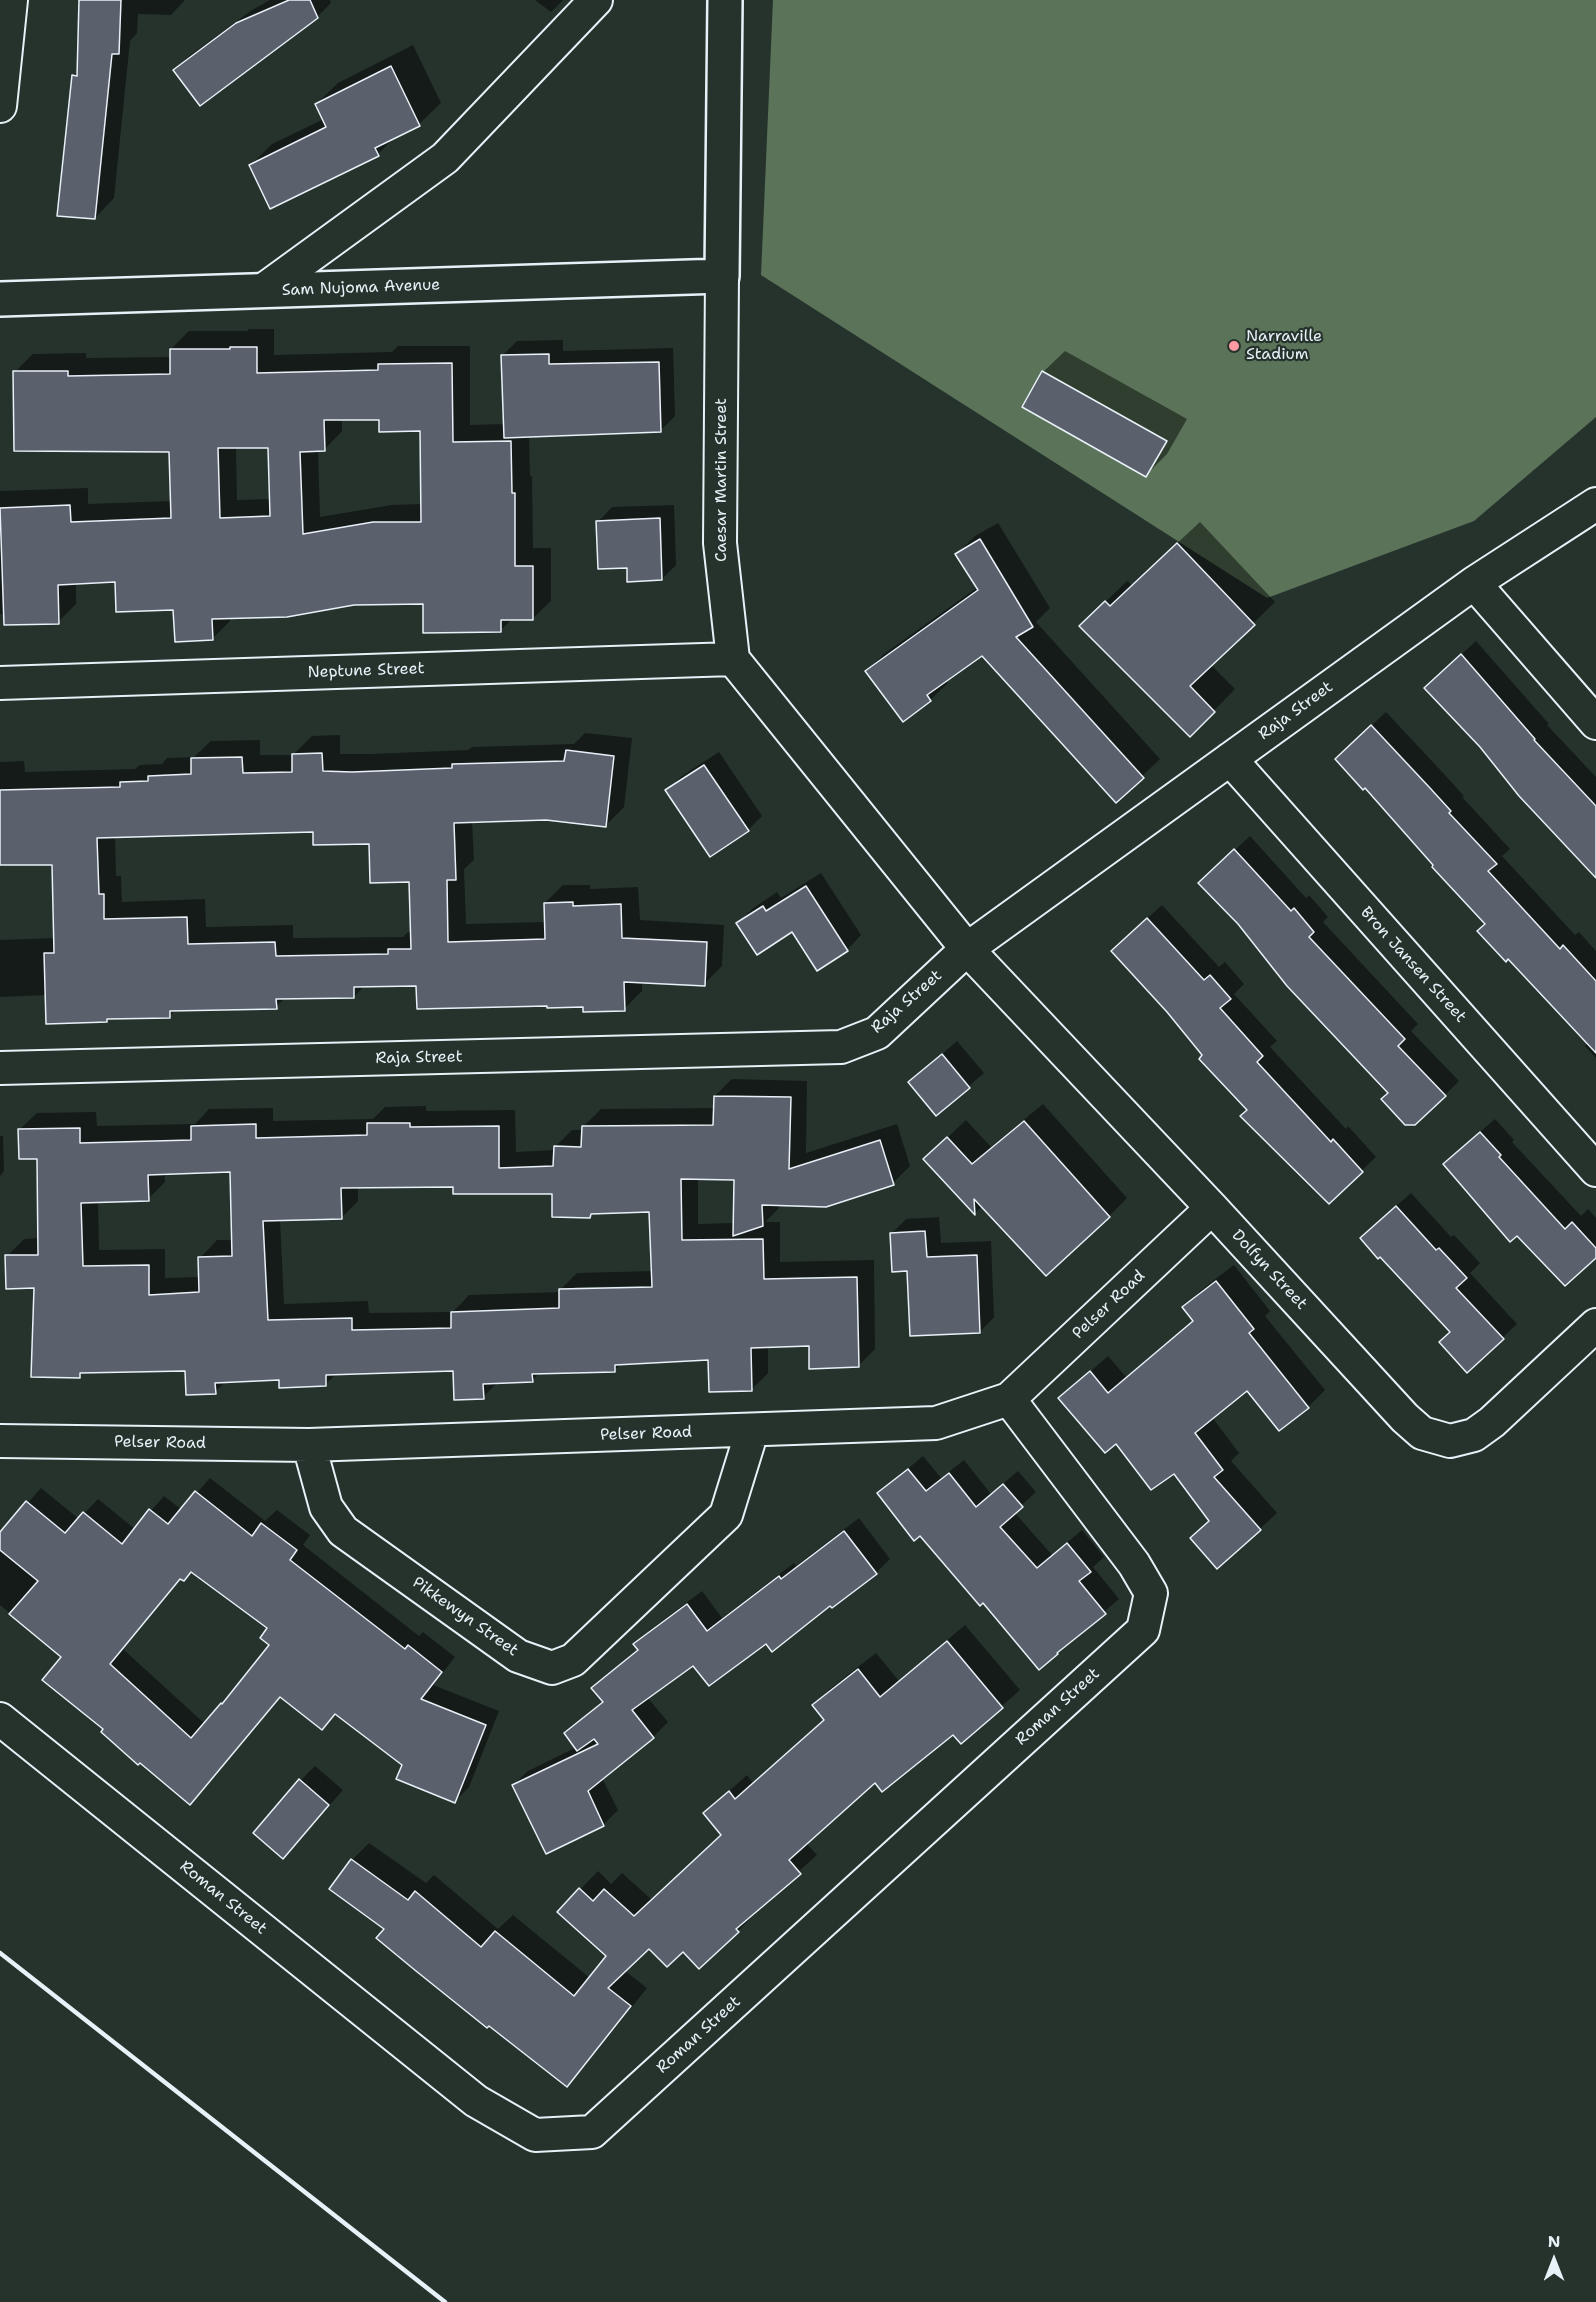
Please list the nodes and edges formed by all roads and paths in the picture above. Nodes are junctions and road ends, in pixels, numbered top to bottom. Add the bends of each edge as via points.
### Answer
1 (11, 0) edge
2 (596, 0) edge
3 (725, 0) edge
4 (0, 106) edge
5 (722, 276) junction
6 (262, 291) junction
7 (0, 299) edge
8 (1596, 504) edge
9 (1474, 583) junction
10 (733, 659) junction
11 (0, 683) edge
12 (1596, 723) edge
13 (1230, 759) junction
14 (967, 949) junction
15 (0, 1068) edge
16 (1596, 1170) edge
17 (1212, 1208) junction
18 (1596, 1325) edge
19 (1009, 1399) junction
20 (752, 1431) junction
21 (0, 1442) edge
22 (309, 1445) junction
23 (0, 1719) edge

1 - 4 street
2 - 6 street via 445,158
3 - 5 street, Caesar Martin Street
5 - 6 street, Sam Nujoma Avenue
5 - 10 street, Caesar Martin Street via 720,543
6 - 7 street, Sam Nujoma Avenue
8 - 9 street, Raja Street
9 - 12 street
9 - 13 street, Raja Street
10 - 11 street, Neptune Street
10 - 14 street
13 - 14 street, Raja Street
13 - 16 street, Bron Jansen Street
14 - 15 street, Raja Street via 876,1033 841,1047
14 - 17 street, Dolfyn Street
17 - 18 street, Dolfyn Street via 1422,1433 1450,1441 1474,1435
17 - 19 street, Pelser Road
19 - 20 street, Pelser Road via 936,1423
19 - 23 street, Roman Street via 1134,1564 1151,1593 1143,1630 592,2132 535,2135 476,2101
20 - 22 street, Pelser Road
20 - 22 street, Pikkewyn Street via 726,1515 573,1660 552,1668 518,1656 343,1531 326,1507
21 - 22 street, Pelser Road

